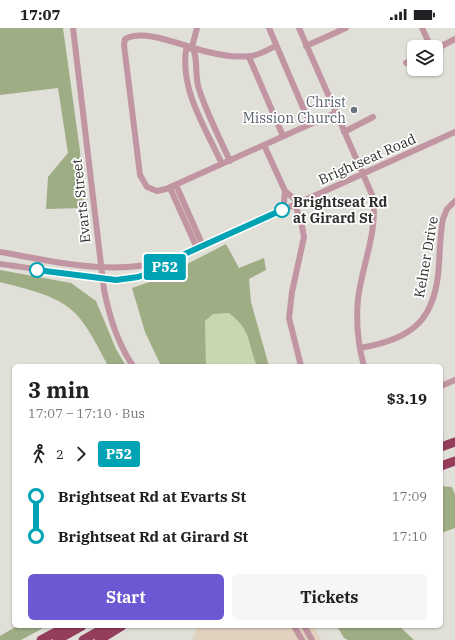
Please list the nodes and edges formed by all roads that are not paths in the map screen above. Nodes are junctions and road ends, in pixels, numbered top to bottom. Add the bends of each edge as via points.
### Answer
1 (73, 28) edge
2 (197, 28) edge
3 (269, 28) edge
4 (299, 28) edge
5 (346, 28) edge
6 (422, 28) edge
7 (455, 39) edge
8 (427, 40) edge
9 (443, 45) edge
10 (192, 46) junction
11 (276, 46) junction
12 (306, 46) junction
13 (249, 57) junction
14 (335, 113) junction
15 (373, 117) dead end
16 (310, 124) junction
17 (344, 132) junction
18 (455, 132) edge
19 (283, 136) junction
20 (264, 145) junction
21 (230, 161) junction
22 (222, 164) junction
23 (363, 174) junction
24 (173, 186) junction
25 (285, 191) junction
26 (455, 201) edge
27 (297, 204) junction
28 (281, 211) junction
29 (200, 247) junction
30 (0, 252) edge
31 (178, 257) junction
32 (0, 264) edge
33 (100, 268) junction
34 (102, 279) junction
35 (360, 348) junction
36 (132, 364) edge
37 (300, 364) edge
38 (364, 364) edge
39 (455, 380) edge
40 (443, 385) edge
41 (455, 442) edge
42 (443, 446) edge
43 (455, 461) edge
44 (443, 465) edge
45 (63, 628) edge
46 (78, 628) edge
47 (104, 628) edge
48 (119, 628) edge
49 (295, 628) edge
50 (305, 628) edge
51 (41, 640) edge
52 (57, 640) edge
53 (83, 640) edge
54 (99, 640) edge
55 (302, 640) edge
56 (312, 640) edge

1 - 33 street, Evarts Street
2 - 10 street
3 - 11 street
4 - 12 street
5 - 12 street
6 - 8 street
7 - 9 street
10 - 13 street via 226,56
10 - 21 street via 195,52 195,72 199,90
10 - 22 street via 186,50 185,56 188,83 194,103
10 - 24 street via 166,36 150,34 131,35 125,40 124,45 140,177 152,190 158,191
11 - 13 street
11 - 16 street
12 - 14 street
13 - 19 street
14 - 16 street
14 - 17 street
15 - 17 street
16 - 19 street
17 - 23 street
18 - 23 street, Brightseat Road
19 - 20 street
20 - 21 street
20 - 25 street
21 - 22 street
22 - 24 street
23 - 27 street, Brightseat Road
23 - 35 street via 372,192 375,213 358,300
24 - 29 street
25 - 27 street
25 - 28 street
26 - 35 street, Kelner Drive via 443,219 436,288 426,313 413,329 399,338
27 - 28 street, Brightseat Road
27 - 37 street via 304,237 289,318
28 - 29 street, Brightseat Road
29 - 31 street, Brightseat Road
30 - 33 street, Brightseat Road
31 - 33 street, Brightseat Road via 143,266
31 - 34 street, Brightseat Road via 165,267 138,277
32 - 34 street, Brightseat Road
33 - 34 street, Evarts Street
34 - 36 street, Evarts Street via 113,328
35 - 38 street
39 - 40 street
41 - 42 highway
43 - 44 highway
45 - 51 highway
46 - 52 highway
47 - 53 highway
48 - 54 highway
49 - 55 street
50 - 56 street

